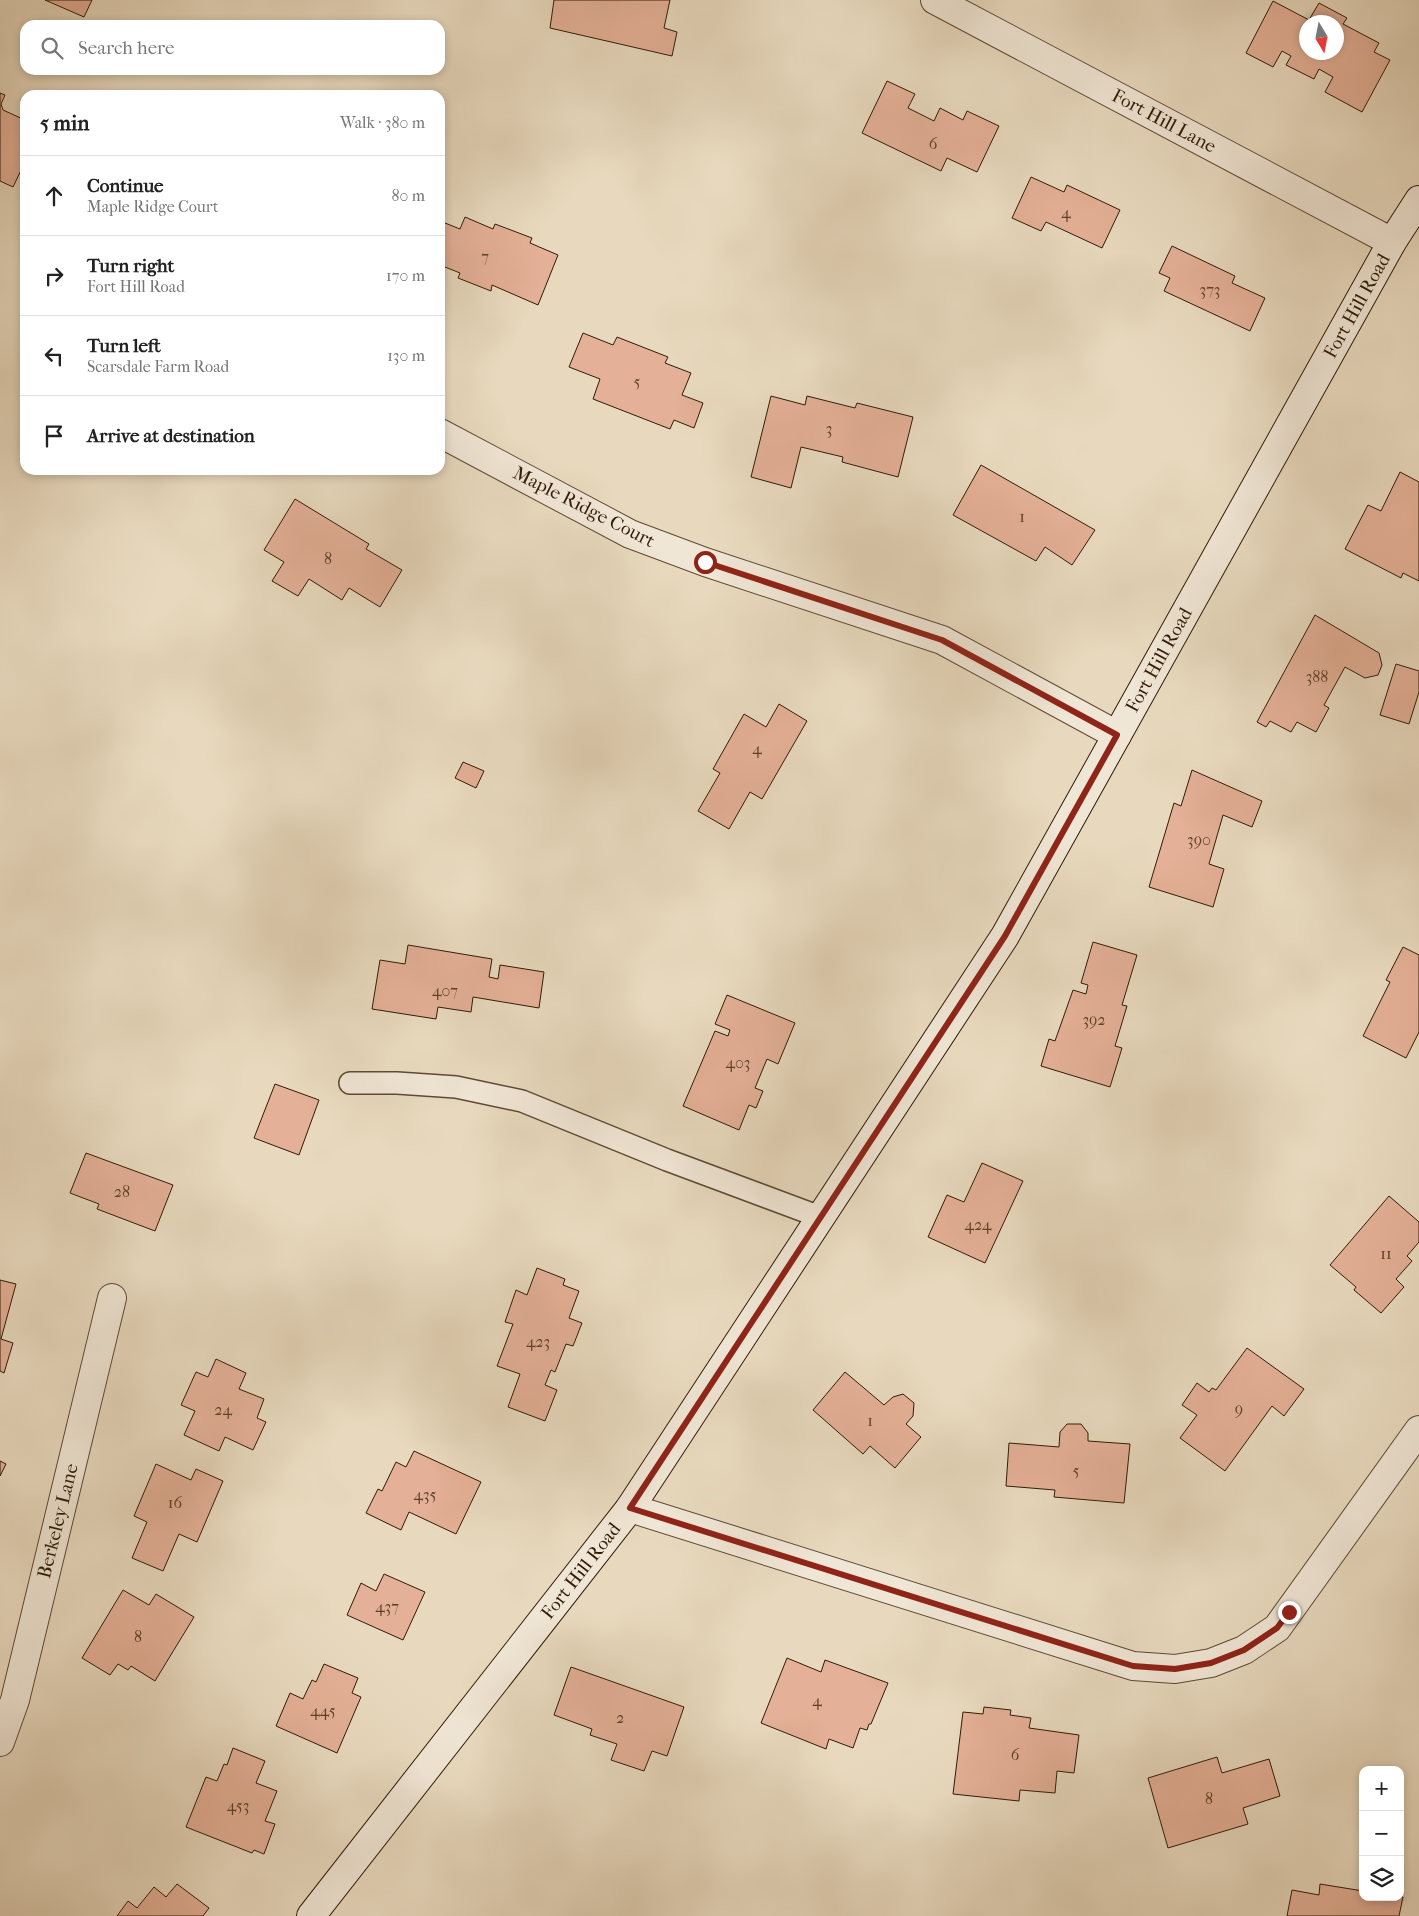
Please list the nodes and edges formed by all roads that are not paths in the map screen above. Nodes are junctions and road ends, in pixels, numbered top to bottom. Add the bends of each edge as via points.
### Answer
1 (935, 0) edge
2 (1419, 200) edge
3 (1392, 242) junction
4 (445, 436) edge
5 (1117, 735) junction
6 (350, 1083) dead end
7 (820, 1217) junction
8 (112, 1298) dead end
9 (1419, 1430) edge
10 (630, 1508) junction
11 (0, 1742) edge
12 (311, 1916) edge

1 - 3 street, Fort Hill Lane
2 - 3 street, Fort Hill Road
3 - 5 street, Fort Hill Road
4 - 5 street, Maple Ridge Court via 630,534 942,640
5 - 7 street, Fort Hill Road via 1005,936
6 - 7 lane via 456,1087 522,1101
7 - 10 street, Fort Hill Road
8 - 11 street, Berkeley Lane via 15,1700
9 - 10 street via 1277,1628 1244,1650 1211,1663 1175,1669 1133,1666
10 - 12 street, Fort Hill Road

